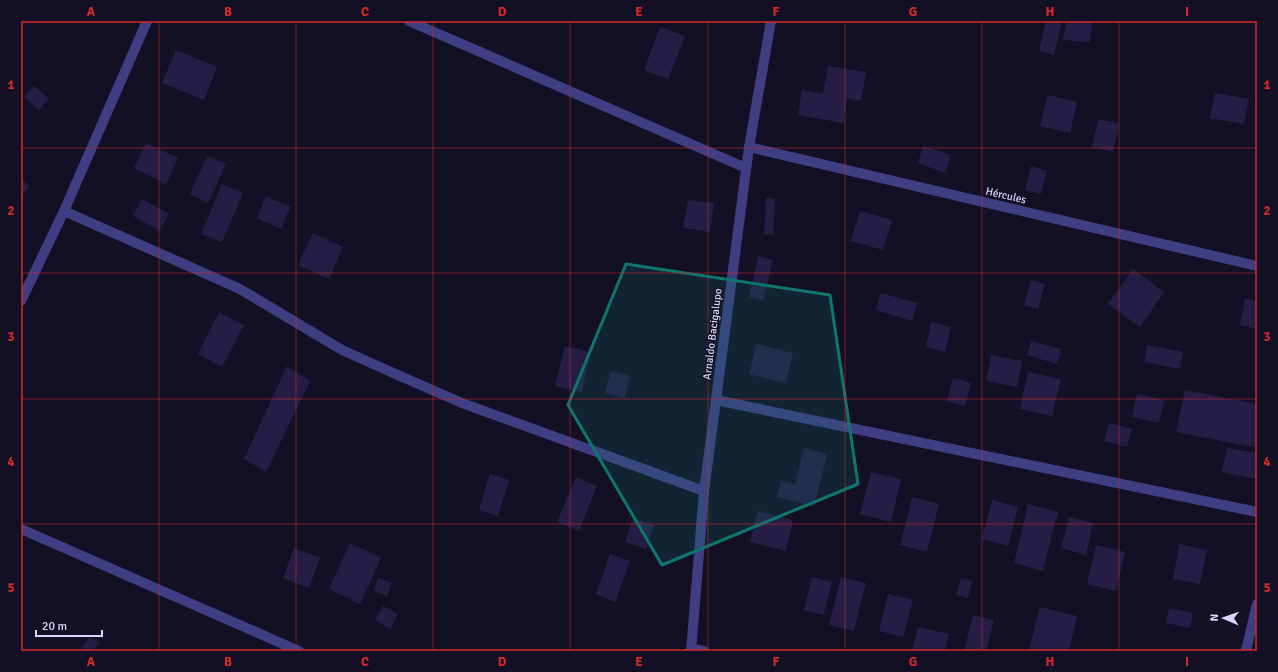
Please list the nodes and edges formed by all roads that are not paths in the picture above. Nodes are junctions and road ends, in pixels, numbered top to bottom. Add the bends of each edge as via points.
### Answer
1 (147, 21) edge
2 (409, 21) edge
3 (771, 21) edge
4 (749, 147) junction
5 (746, 168) junction
6 (64, 211) junction
7 (1257, 266) edge
8 (21, 301) edge
9 (716, 400) junction
10 (704, 491) junction
11 (1257, 512) edge
12 (21, 529) edge
13 (1257, 604) edge
14 (691, 650) edge
15 (299, 651) edge
16 (704, 651) edge
17 (1246, 651) edge

1 - 6 street
2 - 5 street
3 - 4 street, Arnaldo Bacigalupo
4 - 5 street, Arnaldo Bacigalupo
4 - 7 street, Hércules
5 - 9 street, Arnaldo Bacigalupo
6 - 8 street
6 - 10 street via 240,289 342,350 391,372 462,403
9 - 10 street, Arnaldo Bacigalupo
9 - 11 street
10 - 14 street, Arnaldo Bacigalupo
12 - 15 street
13 - 17 street
14 - 16 street

